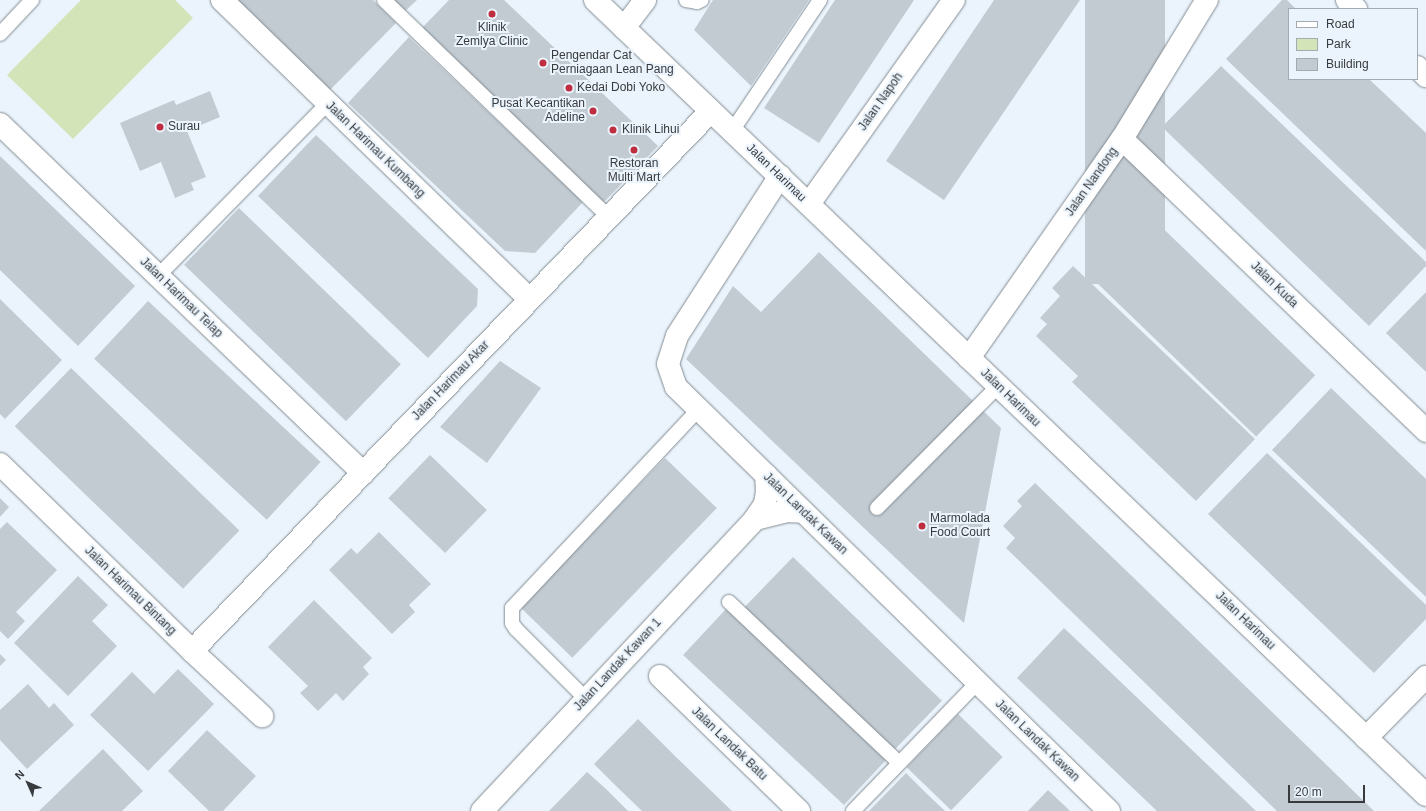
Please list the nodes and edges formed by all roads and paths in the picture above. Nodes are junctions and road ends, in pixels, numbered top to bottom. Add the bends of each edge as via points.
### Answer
1 (32, 0) edge
2 (222, 0) edge
3 (384, 0) edge
4 (595, 0) edge
5 (645, 0) edge
6 (686, 0) edge
7 (702, 0) edge
8 (820, 0) edge
9 (954, 0) edge
10 (1207, 0) edge
11 (1348, 0) edge
12 (1355, 8) edge
13 (624, 28) junction
14 (0, 34) edge
15 (1418, 68) edge
16 (1426, 76) edge
17 (328, 103) junction
18 (711, 111) junction
19 (0, 124) edge
20 (732, 131) junction
21 (1122, 139) junction
22 (780, 176) junction
23 (809, 204) junction
24 (608, 216) junction
25 (158, 276) junction
26 (529, 299) junction
27 (970, 358) junction
28 (998, 386) junction
29 (699, 409) junction
30 (1426, 431) edge
31 (0, 464) edge
32 (362, 473) junction
33 (766, 475) junction
34 (877, 508) dead end
35 (803, 512) junction
36 (755, 519) junction
37 (729, 602) dead end
38 (192, 651) junction
39 (660, 676) dead end
40 (1426, 677) edge
41 (977, 682) junction
42 (586, 700) junction
43 (262, 716) dead end
44 (1366, 738) junction
45 (899, 763) junction
46 (1426, 795) edge
47 (487, 809) edge
48 (799, 811) edge
49 (853, 811) edge
50 (1109, 811) edge

1 - 14 lane
2 - 17 street, Jalan Harimau Kumbang
3 - 24 lane
4 - 13 street, Jalan Harimau
5 - 13 street
6 - 7 lane
8 - 20 lane
9 - 23 street, Jalan Napoh
10 - 21 street, Jalan Nandong
11 - 12 street
13 - 18 street, Jalan Harimau
15 - 16 street
17 - 25 lane
17 - 26 street, Jalan Harimau Kumbang
18 - 20 street, Jalan Harimau
18 - 24 street, Jalan Harimau Akar
19 - 25 street, Jalan Harimau Telap
20 - 22 street, Jalan Harimau
21 - 27 street, Jalan Nandong
21 - 30 street, Jalan Kuda
22 - 23 street, Jalan Harimau
22 - 29 street, Jalan Landak Kawan via 677,336 668,364 676,387
23 - 27 street, Jalan Harimau
24 - 26 street, Jalan Harimau Akar
25 - 32 street, Jalan Harimau Telap
26 - 32 street, Jalan Harimau Akar
27 - 28 street, Jalan Harimau
28 - 34 lane
28 - 44 street, Jalan Harimau
29 - 33 street, Jalan Landak Kawan
29 - 42 lane via 512,608 512,623 516,629
31 - 38 street, Jalan Harimau Bintang
32 - 38 street, Jalan Harimau Akar
33 - 35 street, Jalan Landak Kawan
33 - 36 street, Jalan Landak Kawan 1 via 765,504
35 - 36 street via 786,511
35 - 41 street, Jalan Landak Kawan
36 - 42 street, Jalan Landak Kawan 1
37 - 45 lane
38 - 43 street, Jalan Harimau Bintang
39 - 48 street, Jalan Landak Batu
40 - 44 street
41 - 45 lane
41 - 50 street, Jalan Landak Kawan
42 - 47 street, Jalan Landak Kawan 1
44 - 46 street, Jalan Harimau
45 - 49 lane

